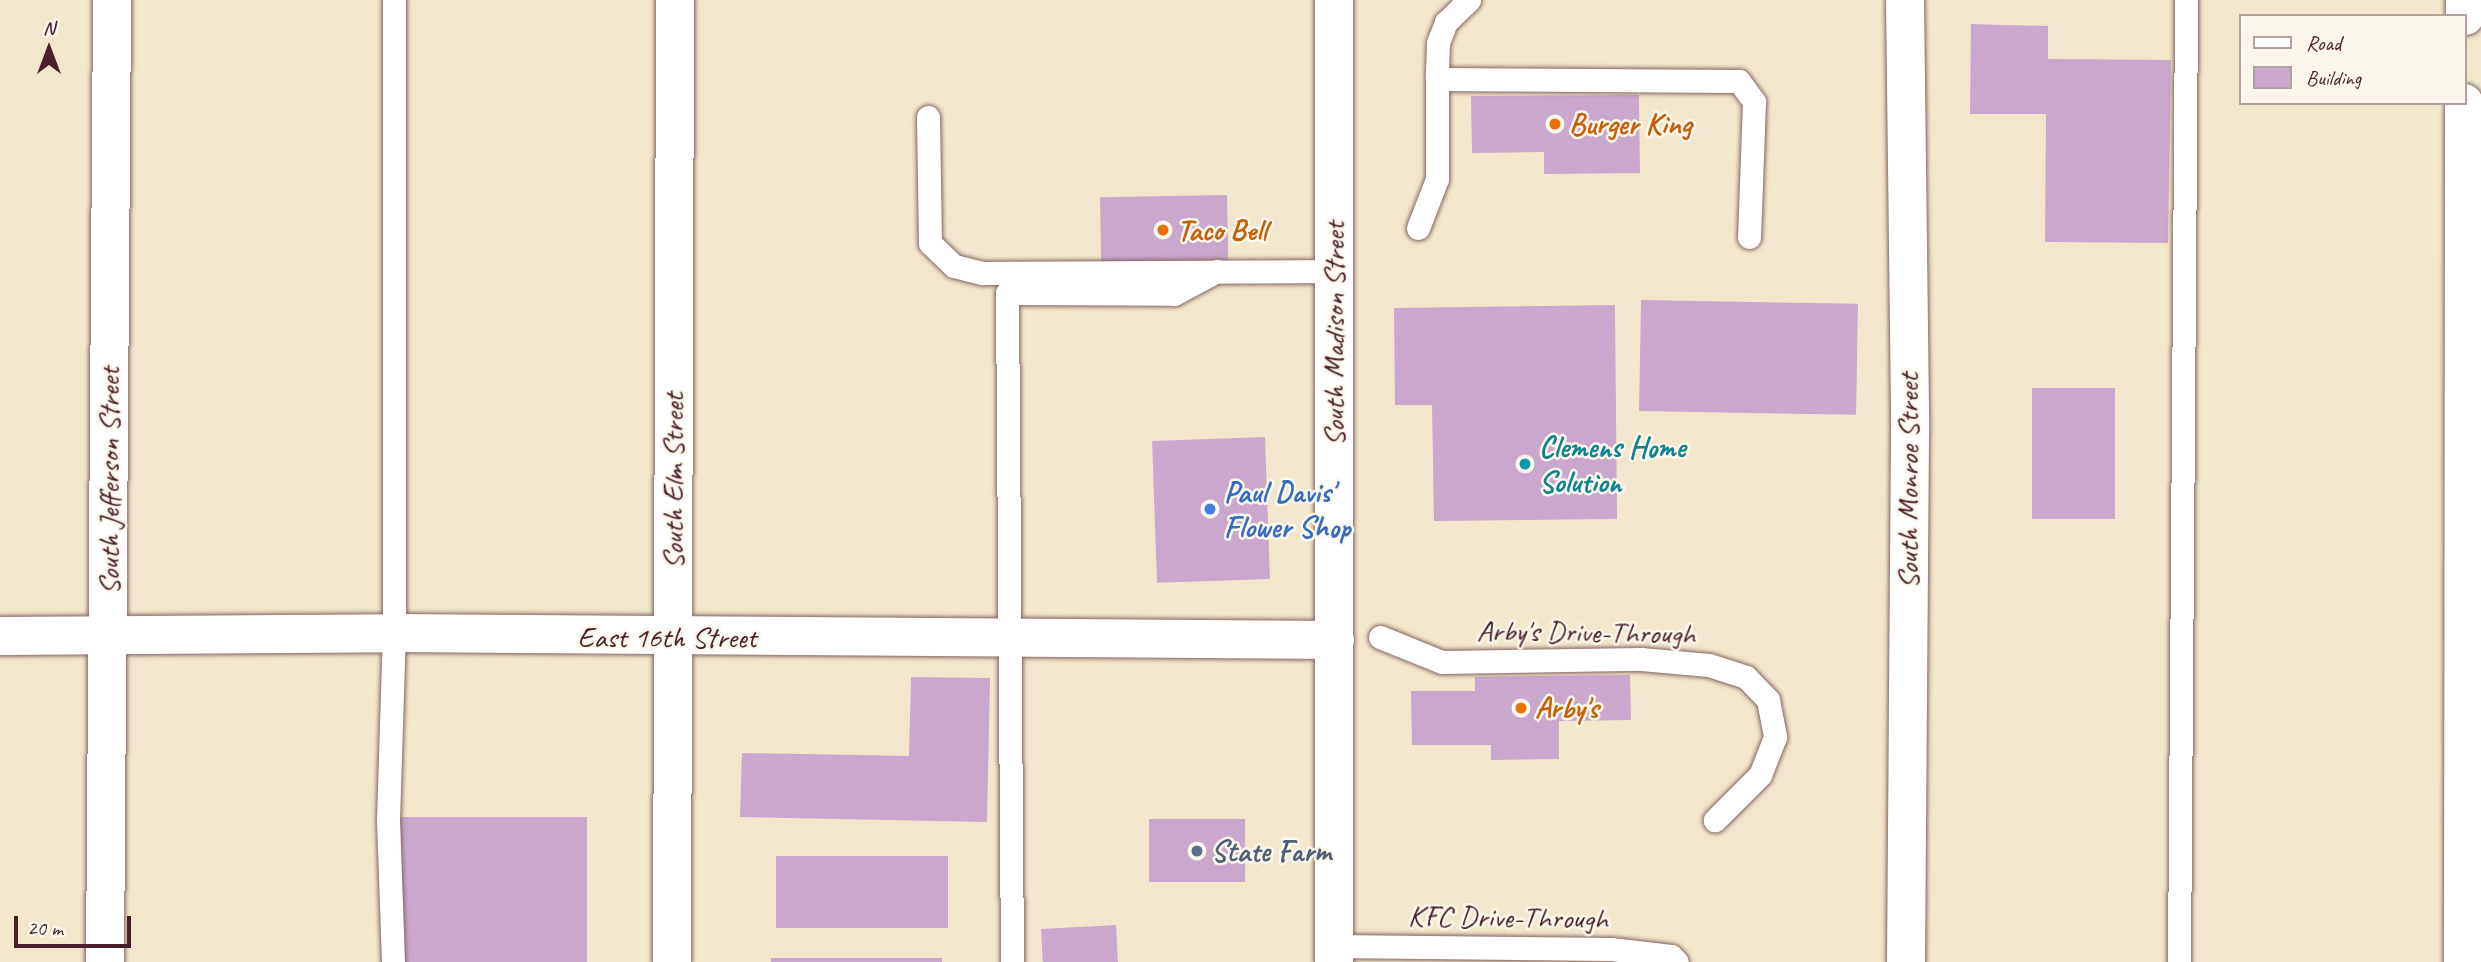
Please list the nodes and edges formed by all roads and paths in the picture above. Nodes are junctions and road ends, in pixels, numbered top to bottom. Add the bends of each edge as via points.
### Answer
1 (112, 0) edge
2 (394, 0) edge
3 (675, 0) edge
4 (1334, 0) edge
5 (1469, 0) edge
6 (1905, 0) edge
7 (2186, 0) edge
8 (1437, 79) junction
9 (2464, 105) edge
10 (928, 117) dead end
11 (1418, 228) dead end
12 (1749, 237) dead end
13 (1217, 271) junction
14 (1334, 271) junction
15 (394, 633) junction
16 (1011, 635) junction
17 (0, 636) edge
18 (108, 637) junction
19 (1380, 637) dead end
20 (672, 638) junction
21 (1335, 640) junction
22 (1715, 820) dead end
23 (1334, 954) edge
24 (105, 962) edge
25 (393, 962) edge
26 (672, 962) edge
27 (1012, 962) edge
28 (1677, 962) edge
29 (1906, 962) edge
30 (2179, 962) edge
31 (2463, 962) edge

1 - 18 street, South Jefferson Street
2 - 15 lane
3 - 20 street, South Elm Street
4 - 14 street, South Madison Street
5 - 8 lane via 1446,22 1438,43
6 - 29 street, South Monroe Street via 1910,432
7 - 30 lane
8 - 11 lane via 1437,179
8 - 12 lane via 1739,81 1754,102
9 - 31 street
10 - 13 lane via 930,243 954,266 983,273
13 - 14 lane
13 - 16 lane via 1174,294 1007,293
14 - 21 street, South Madison Street
15 - 18 street, East 16th Street
15 - 20 street, East 16th Street
15 - 25 lane via 388,820
16 - 20 street, East 16th Street
16 - 21 street, East 16th Street
16 - 27 lane
17 - 18 street, East 16th Street
18 - 24 street, South Jefferson Street
19 - 22 lane, Arby's Drive-Through via 1442,662 1641,659 1709,665 1746,677 1768,700 1775,737 1760,775
20 - 26 street, South Elm Street
21 - 23 street, South Madison Street
23 - 28 lane, KFC Drive-Through via 1611,949 1671,956

